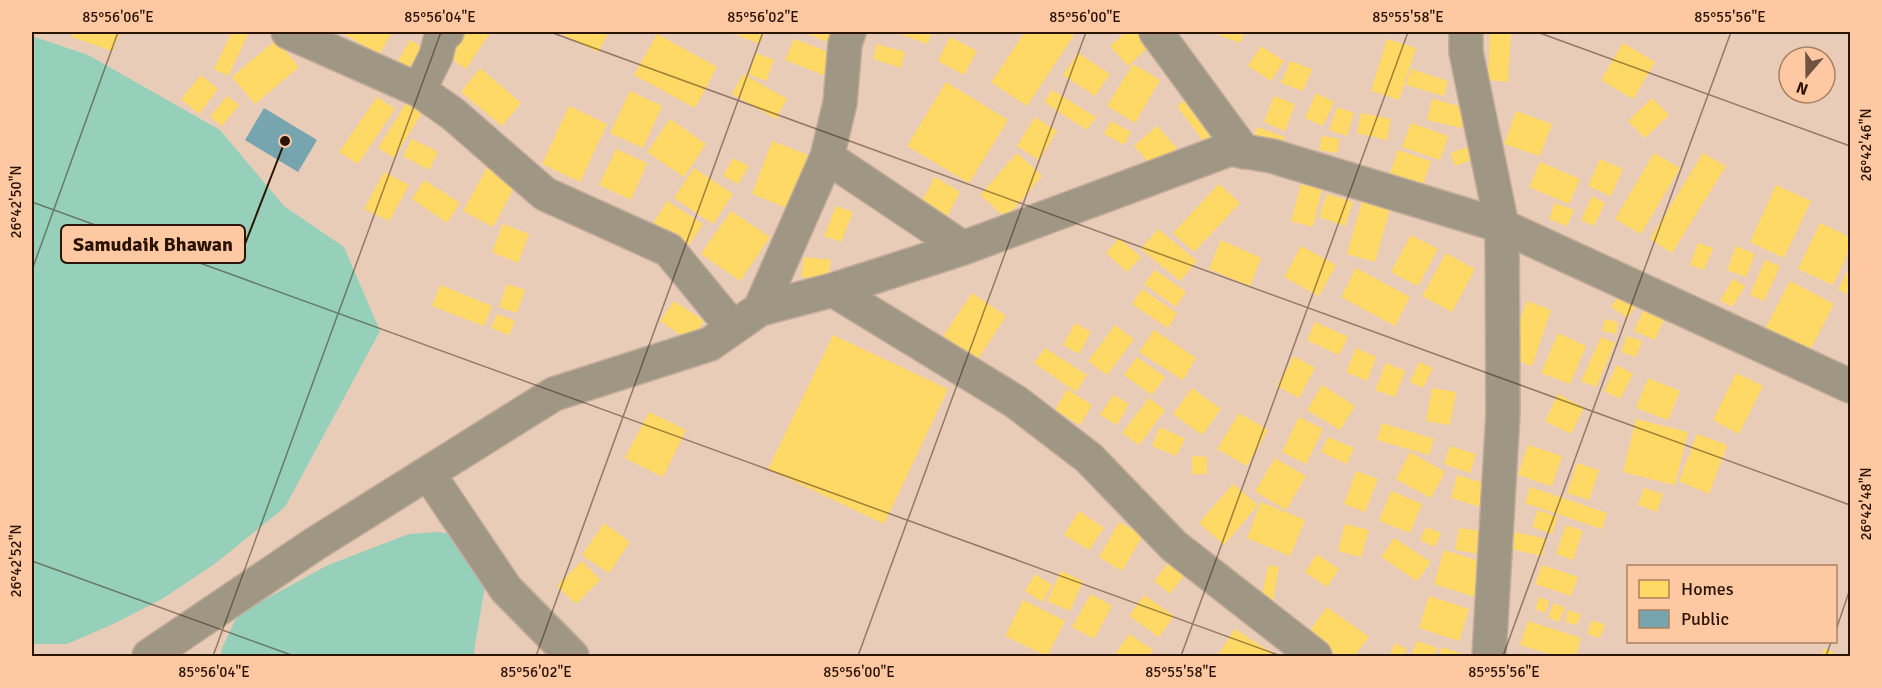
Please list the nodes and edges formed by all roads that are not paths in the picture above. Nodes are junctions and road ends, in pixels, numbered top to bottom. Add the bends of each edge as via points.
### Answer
1 (288, 32) edge
2 (447, 32) edge
3 (849, 32) edge
4 (1156, 32) edge
5 (1466, 32) edge
6 (419, 90) junction
7 (1244, 152) junction
8 (827, 157) junction
9 (1502, 226) junction
10 (963, 248) junction
11 (833, 290) junction
12 (760, 309) junction
13 (733, 328) junction
14 (1851, 386) edge
15 (428, 473) junction
16 (149, 657) edge
17 (572, 657) edge
18 (1315, 657) edge
19 (1490, 657) edge

1 - 6 street
2 - 6 street via 441,36
3 - 8 street via 840,103
4 - 7 street
5 - 9 street via 1466,52
6 - 13 street via 453,114 544,194 669,250
7 - 9 street via 1272,156
7 - 10 street via 1230,149
8 - 10 street
8 - 12 street
9 - 14 street
9 - 19 street via 1503,413
10 - 11 street
11 - 12 street
11 - 18 street via 1016,402 1053,430 1089,458 1174,546
12 - 13 street
13 - 15 street via 710,344 554,394
15 - 16 street
15 - 17 street via 506,589

